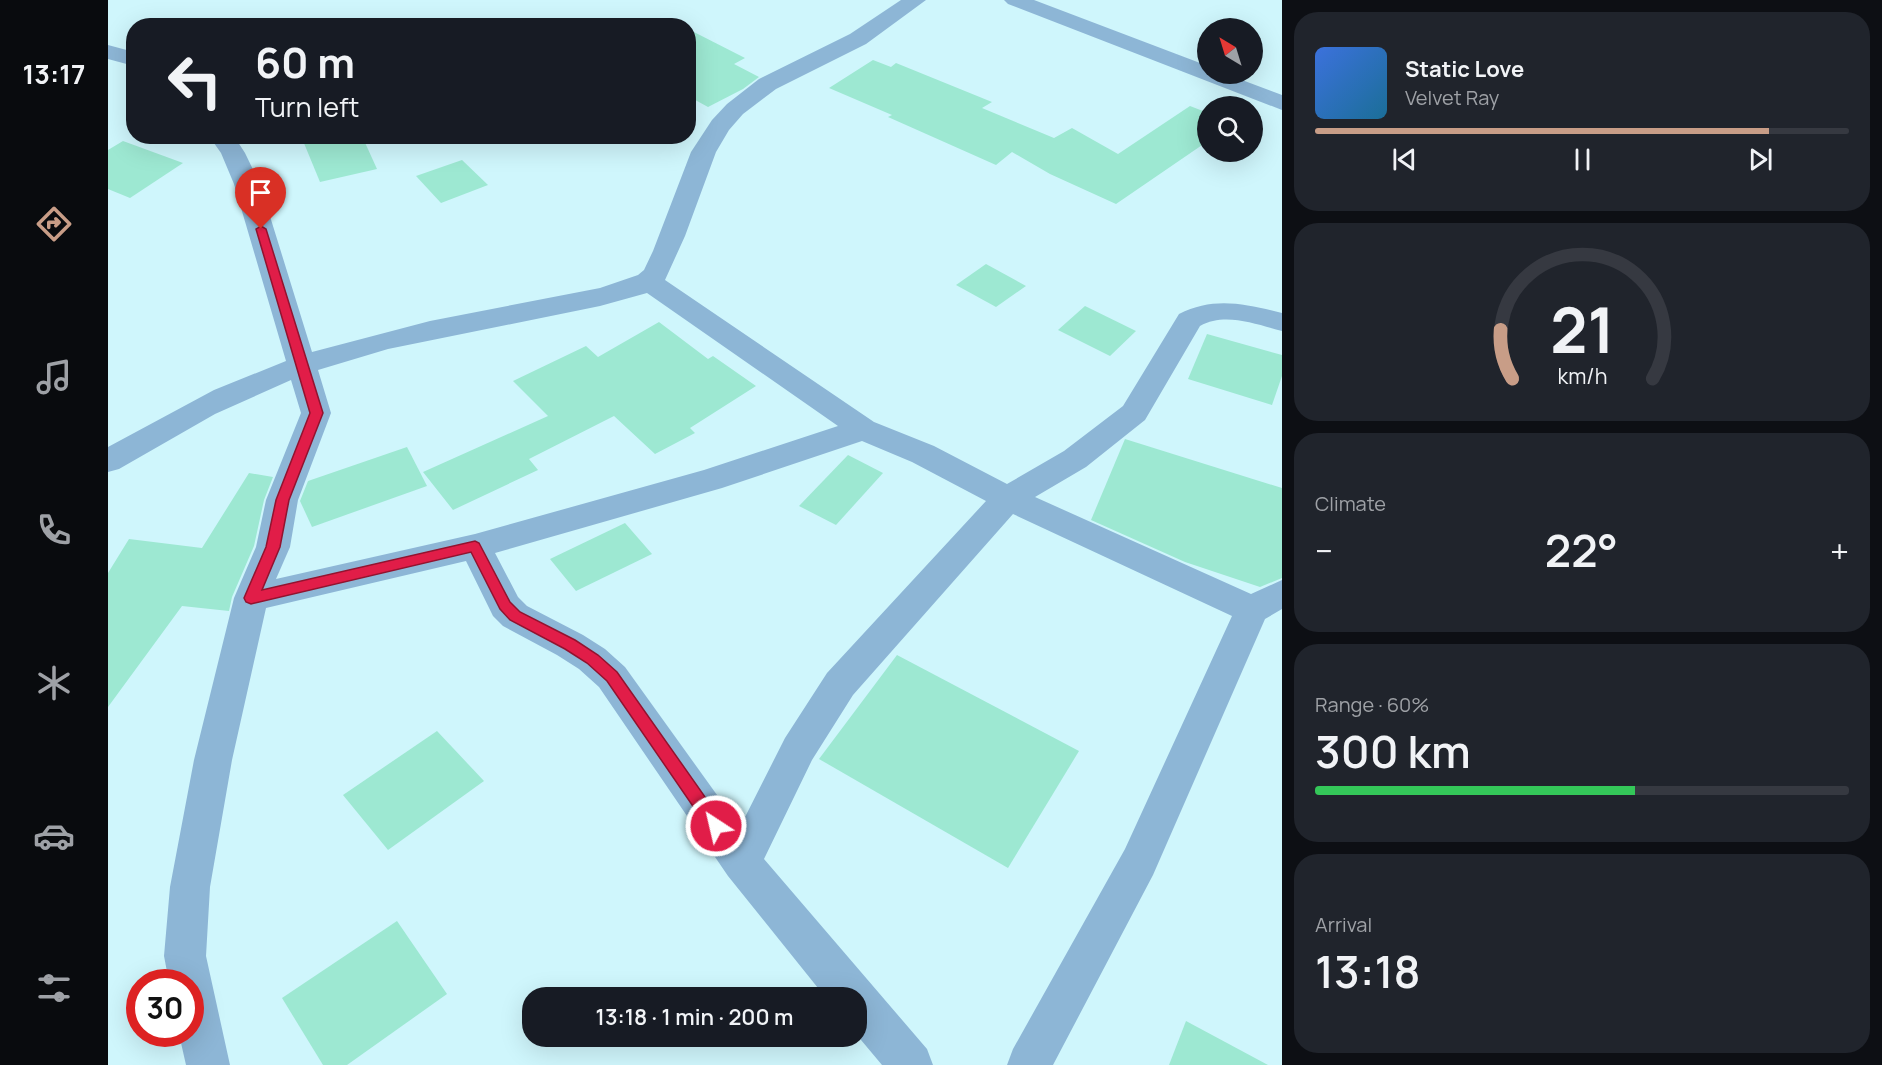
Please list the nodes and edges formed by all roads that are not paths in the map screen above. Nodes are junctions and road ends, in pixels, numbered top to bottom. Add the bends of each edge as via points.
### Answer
1 (915, 0) edge
2 (1016, 0) edge
3 (108, 52) edge
4 (126, 57) edge
5 (1282, 103) edge
6 (227, 144) edge
7 (648, 281) junction
8 (1282, 322) edge
9 (302, 366) junction
10 (863, 429) junction
11 (108, 462) edge
12 (1008, 498) junction
13 (475, 546) junction
14 (251, 598) junction
15 (1267, 602) edge
16 (742, 863) junction
17 (845, 987) edge
18 (867, 1013) edge
19 (208, 1065) edge
20 (911, 1065) edge
21 (1029, 1065) edge

1 - 7 street via 859,39 790,70 738,106 719,126 704,152 675,231 656,274
2 - 5 street
3 - 4 street
6 - 9 street via 247,184
7 - 9 street via 600,297 368,345
7 - 10 street
8 - 12 street via 1228,310 1200,313 1189,320 1134,413 1075,459
9 - 11 street via 224,398
9 - 14 street via 316,413 282,500 273,547
10 - 12 street via 923,454
10 - 13 street via 711,480
12 - 15 street
12 - 16 street via 840,684 798,749
13 - 14 street
13 - 16 street via 505,606 515,616 570,645 612,677
14 - 19 street via 213,760 190,887 185,956
15 - 21 street via 1139,862
16 - 17 street
18 - 20 street

